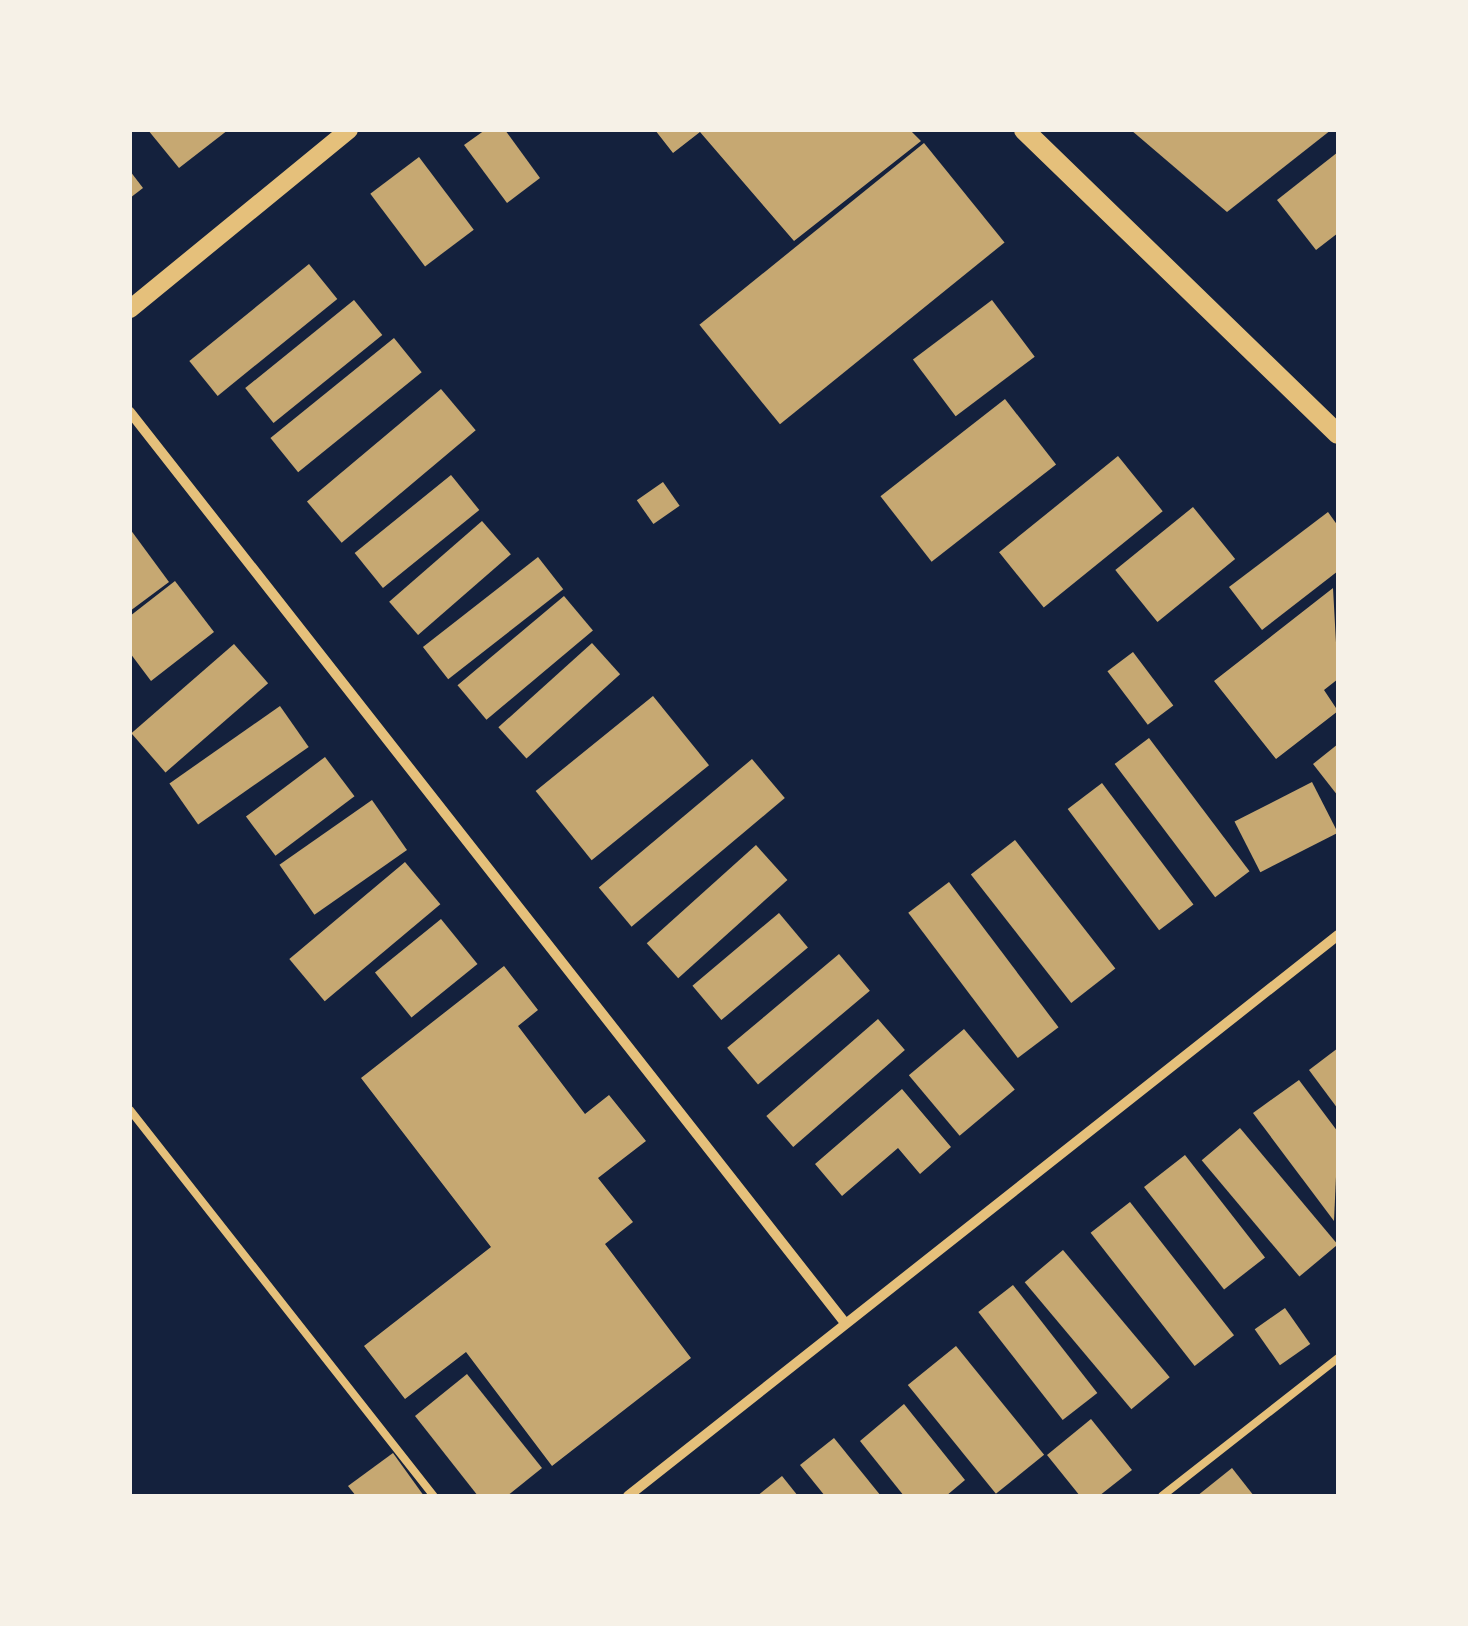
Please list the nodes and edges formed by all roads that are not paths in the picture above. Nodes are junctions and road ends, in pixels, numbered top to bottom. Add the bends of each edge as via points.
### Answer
1 (349, 130) edge
2 (1024, 130) edge
3 (130, 309) edge
4 (130, 412) edge
5 (1338, 434) edge
6 (1338, 934) edge
7 (130, 1110) edge
8 (844, 1323) junction
9 (1338, 1358) edge
10 (434, 1496) edge
11 (628, 1496) edge
12 (1162, 1496) edge

1 - 3 street
2 - 5 main road
4 - 8 street
6 - 8 street
7 - 10 lane
8 - 11 street
9 - 12 lane

